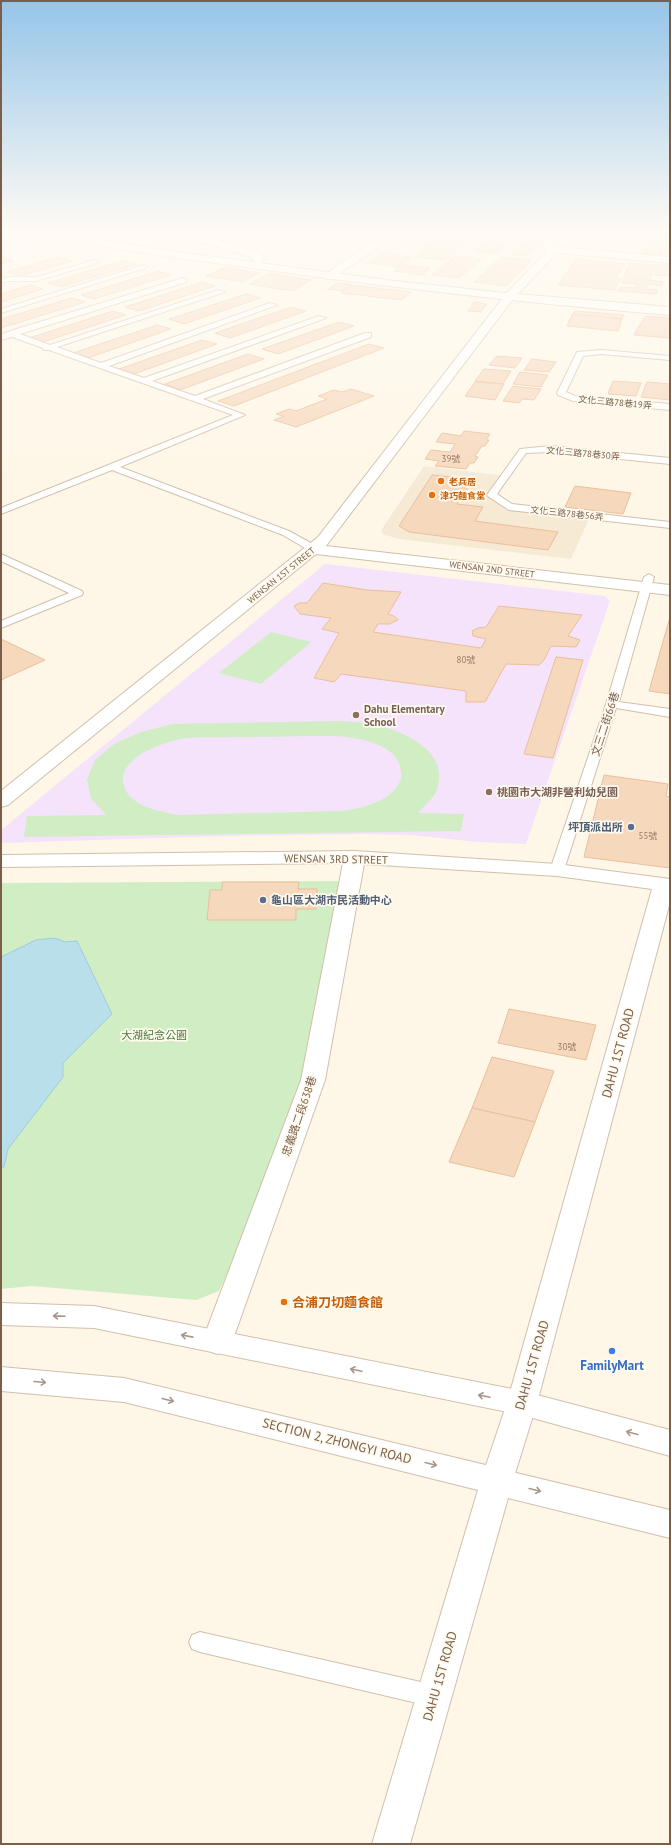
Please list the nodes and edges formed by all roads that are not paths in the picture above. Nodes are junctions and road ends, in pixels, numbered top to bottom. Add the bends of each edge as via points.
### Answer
1 (56, 320) edge
2 (134, 320) edge
3 (232, 320) edge
4 (316, 320) edge
5 (492, 320) edge
6 (1, 331) edge
7 (12, 334) junction
8 (368, 335) dead end
9 (1, 338) edge
10 (47, 348) junction
11 (670, 358) edge
12 (100, 366) junction
13 (144, 381) junction
14 (194, 399) junction
15 (670, 407) edge
16 (670, 461) edge
17 (112, 467) junction
18 (507, 474) joint
19 (1, 511) edge
20 (670, 525) edge
21 (319, 544) junction
22 (1, 557) edge
23 (670, 579) edge
24 (648, 582) junction
25 (670, 590) edge
26 (1, 625) edge
27 (612, 704) junction
28 (670, 713) edge
29 (1, 801) edge
30 (355, 857) junction
31 (1, 861) edge
32 (557, 870) junction
33 (667, 885) edge
34 (1, 1314) edge
35 (217, 1342) junction
36 (1, 1379) edge
37 (522, 1403) junction
38 (670, 1443) edge
39 (497, 1480) junction
40 (670, 1524) edge
41 (200, 1642) dead end
42 (434, 1696) junction
43 (391, 1844) edge

1 - 7 lane
2 - 10 lane
3 - 12 lane
4 - 13 lane
5 - 21 street, WENSAN 1ST STREET
6 - 7 lane
7 - 9 lane
7 - 10 lane
8 - 14 lane
10 - 12 lane
11 - 15 lane, 文化三路78巷19弄 via 601,352 580,354 561,393 573,398
12 - 13 lane
13 - 14 lane
14 - 17 lane via 241,416
16 - 18 lane, 文化三路78巷30弄 via 550,449 523,451
17 - 19 lane
17 - 21 lane
18 - 20 lane, 文化三路78巷56弄 via 492,495 509,507
21 - 24 street, WENSAN 2ND STREET
21 - 29 street, WENSAN 1ST STREET
22 - 26 lane via 78,593
23 - 24 street, WENSAN 2ND STREET
24 - 25 street, WENSAN 2ND STREET
24 - 27 lane, 文三二街66巷
27 - 28 lane
27 - 32 lane, 文三二街66巷
30 - 31 street, WENSAN 3RD STREET
30 - 32 street, WENSAN 3RD STREET
30 - 35 street, 忠義路二段638巷 via 313,1080
32 - 33 street, WENSAN 3RD STREET
33 - 37 street, DAHU 1ST ROAD
35 -> 34 street via 94,1317
37 -> 35 street
36 -> 39 street, SECTION 2, ZHONGYI ROAD via 124,1390
38 -> 37 street
37 - 39 street, DAHU 1ST ROAD
39 -> 40 street, SECTION 2, ZHONGYI ROAD
39 - 42 street, DAHU 1ST ROAD
41 - 42 lane
42 - 43 street, DAHU 1ST ROAD

